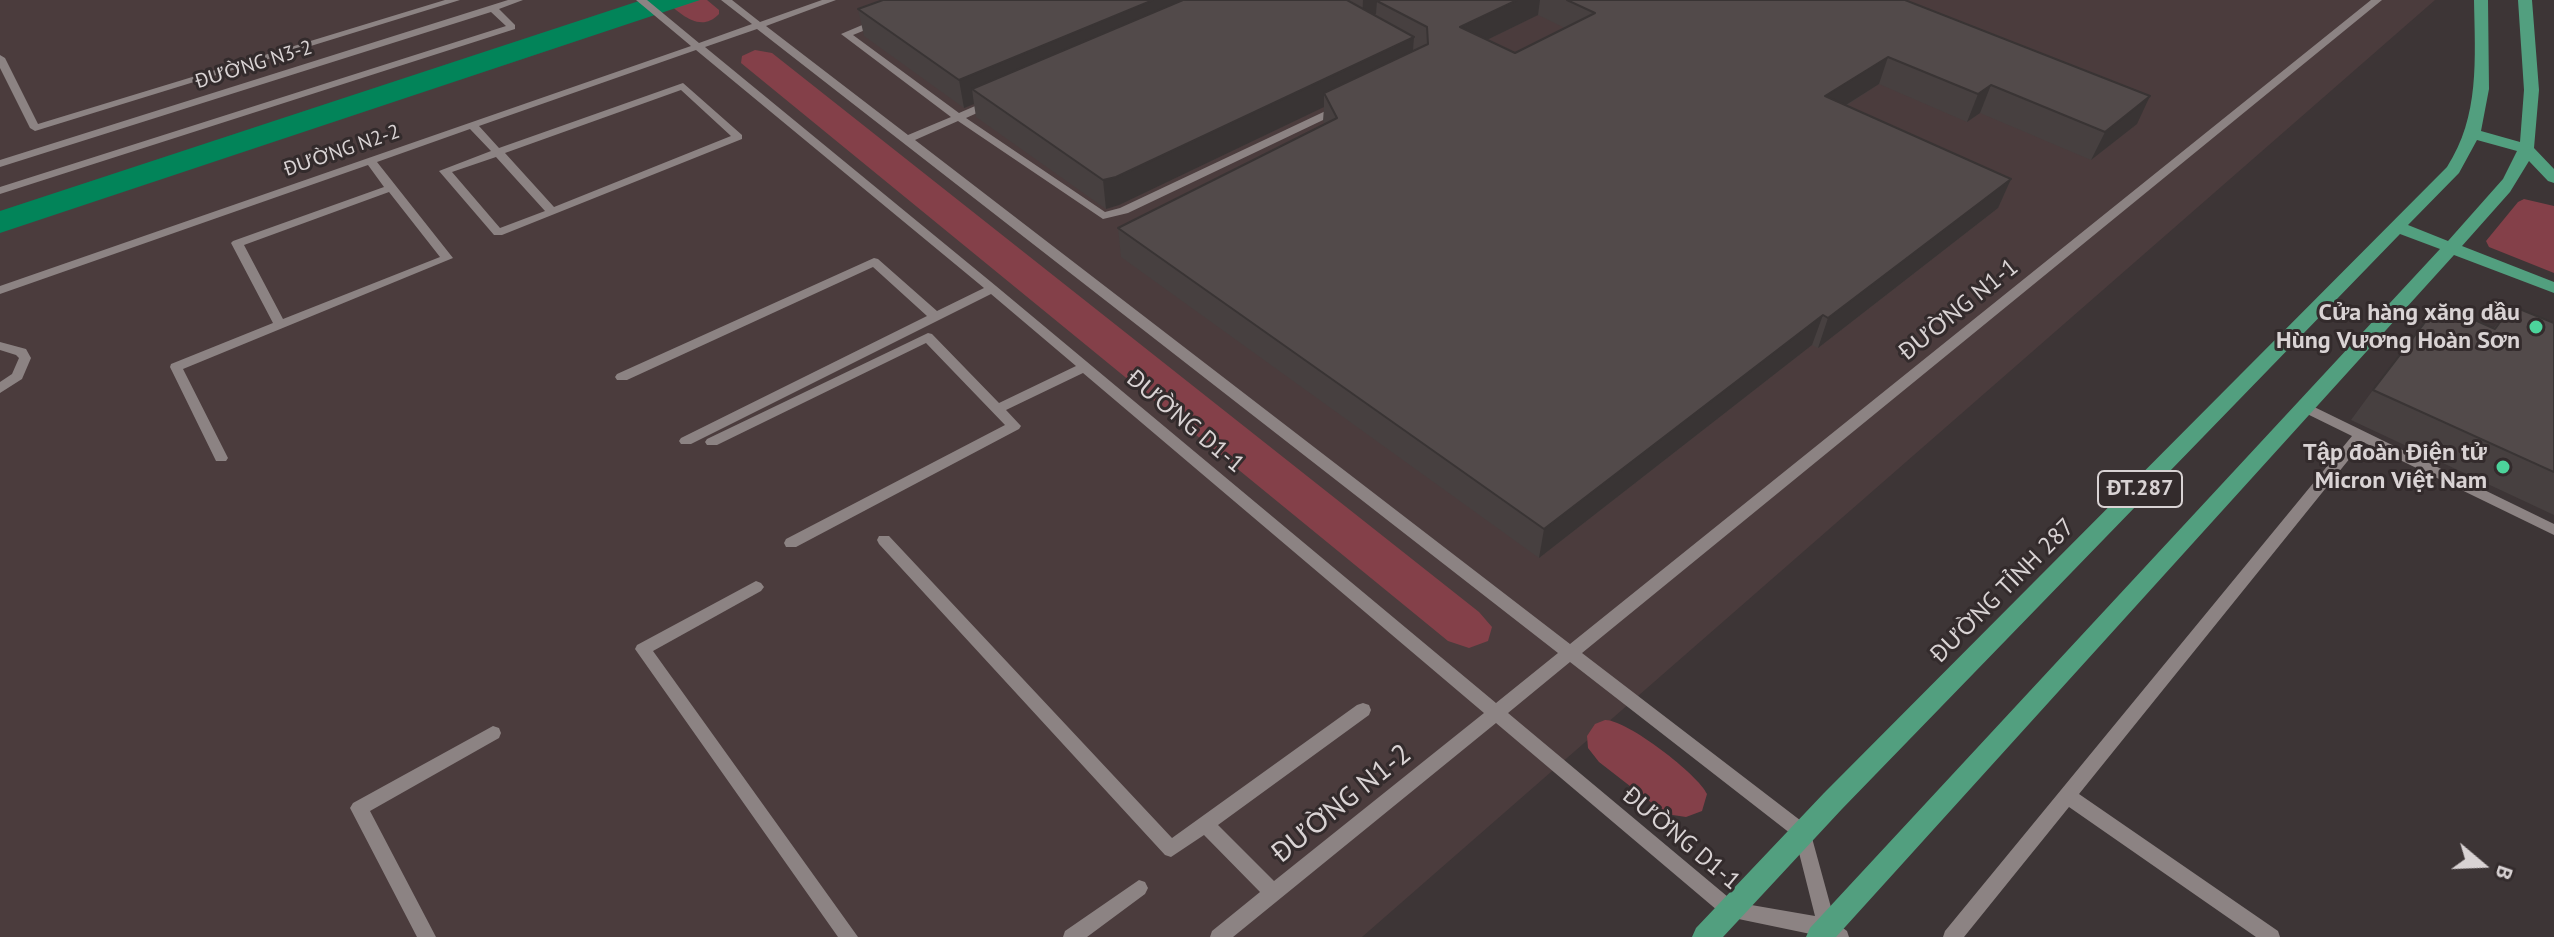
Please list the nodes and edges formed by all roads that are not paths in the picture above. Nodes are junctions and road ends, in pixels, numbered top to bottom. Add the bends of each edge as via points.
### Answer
1 (455, 0) edge
2 (518, 0) edge
3 (641, 0) edge
4 (726, 0) edge
5 (831, 0) edge
6 (2377, 0) edge
7 (2481, 0) edge
8 (2525, 0) edge
9 (493, 8) junction
10 (886, 19) edge
11 (760, 25) junction
12 (360, 29) junction
13 (375, 45) junction
14 (696, 47) junction
15 (0, 58) edge
16 (1001, 99) edge
17 (1347, 104) edge
18 (958, 117) junction
19 (472, 125) junction
20 (2474, 134) junction
21 (909, 139) junction
22 (2526, 149) junction
23 (496, 152) junction
24 (370, 161) junction
25 (0, 164) edge
26 (2554, 178) edge
27 (391, 188) junction
28 (0, 191) edge
29 (552, 212) junction
30 (2398, 227) junction
31 (2451, 248) junction
32 (2554, 288) edge
33 (992, 289) junction
34 (0, 290) edge
35 (935, 316) junction
36 (280, 325) junction
37 (0, 346) edge
38 (1085, 367) junction
39 (622, 377) dead end
40 (0, 389) edge
41 (2304, 407) junction
42 (997, 409) junction
43 (2361, 435) junction
44 (686, 441) dead end
45 (712, 442) dead end
46 (221, 458) dead end
47 (2554, 530) edge
48 (884, 540) dead end
49 (791, 543) dead end
50 (756, 587) dead end
51 (1568, 654) junction
52 (1363, 710) dead end
53 (1497, 712) junction
54 (493, 733) dead end
55 (2067, 796) junction
56 (1206, 825) junction
57 (1803, 833) junction
58 (1139, 888) dead end
59 (1273, 893) junction
60 (1730, 910) junction
61 (1829, 934) edge
62 (427, 937) edge
63 (849, 937) edge
64 (1072, 937) edge
65 (1219, 937) edge
66 (1705, 937) edge
67 (1952, 937) edge
68 (2271, 937) edge

1 - 12 street
2 - 9 street, ĐƯỜNG N3-2
3 - 14 street, ĐƯỜNG D1-1
4 - 11 street, ĐƯỜNG D1-1
5 - 11 street, ĐƯỜNG N2-2
6 - 51 street, ĐƯỜNG N1-1
7 - 20 main road, ĐƯỜNG TỈNH 287 / ĐT.287 via 2481,103
8 - 22 main road, ĐT.287 via 2532,115
9 - 13 street, ĐƯỜNG N3-2
9 - 28 street via 512,27
10 - 18 street via 846,34
11 - 14 street, ĐƯỜNG N2-2
11 - 21 street, ĐƯỜNG D1-1
12 - 13 street
12 - 15 street via 35,128
13 - 25 street, ĐƯỜNG N3-2
14 - 19 street, ĐƯỜNG N2-2
14 - 33 street, ĐƯỜNG D1-1
16 - 18 street
17 - 18 street via 1111,216 1096,214
18 - 21 street
19 - 23 street
19 - 24 street, ĐƯỜNG N2-2
20 - 22 main road
20 - 30 main road, ĐƯỜNG TỈNH 287 / ĐT.287 via 2453,170
21 - 51 street, ĐƯỜNG D1-1
22 - 26 main road
22 - 31 main road, ĐT.287 via 2515,175
23 - 29 street
23 - 29 street via 445,171 498,233
23 - 29 street via 683,86 738,137
24 - 27 street
24 - 34 street, ĐƯỜNG N2-2
27 - 36 street via 237,243
27 - 36 street via 447,258
30 - 31 main road
30 - 57 main road, ĐƯỜNG TỈNH 287 / ĐT.287
31 - 32 main road
31 - 41 main road, ĐT.287
33 - 35 street
33 - 38 street, ĐƯỜNG D1-1
35 - 39 street via 874,262
35 - 44 street
36 - 46 street via 176,367
37 - 40 street via 25,358 17,376
38 - 42 street
38 - 53 street, ĐƯỜNG D1-1
41 - 43 street
41 - 61 main road, ĐT.287
42 - 45 street via 928,337
42 - 49 street via 1014,426
43 - 47 street
43 - 55 street
48 - 56 street via 1171,849
50 - 63 street via 643,649
51 - 53 street, ĐƯỜNG N1-1
51 - 57 street, ĐƯỜNG D1-1
52 - 56 street
53 - 59 street, ĐƯỜNG N1-2
53 - 60 street, ĐƯỜNG D1-1
54 - 62 street via 359,808
55 - 67 street
55 - 68 street
56 - 59 street
57 - 60 main road, ĐƯỜNG TỈNH 287 / ĐT.287
57 - 61 street
58 - 64 street
59 - 65 street, ĐƯỜNG N1-2
60 - 61 street, ĐƯỜNG D1-1
60 - 66 main road, ĐƯỜNG TỈNH 287 / ĐT.287

